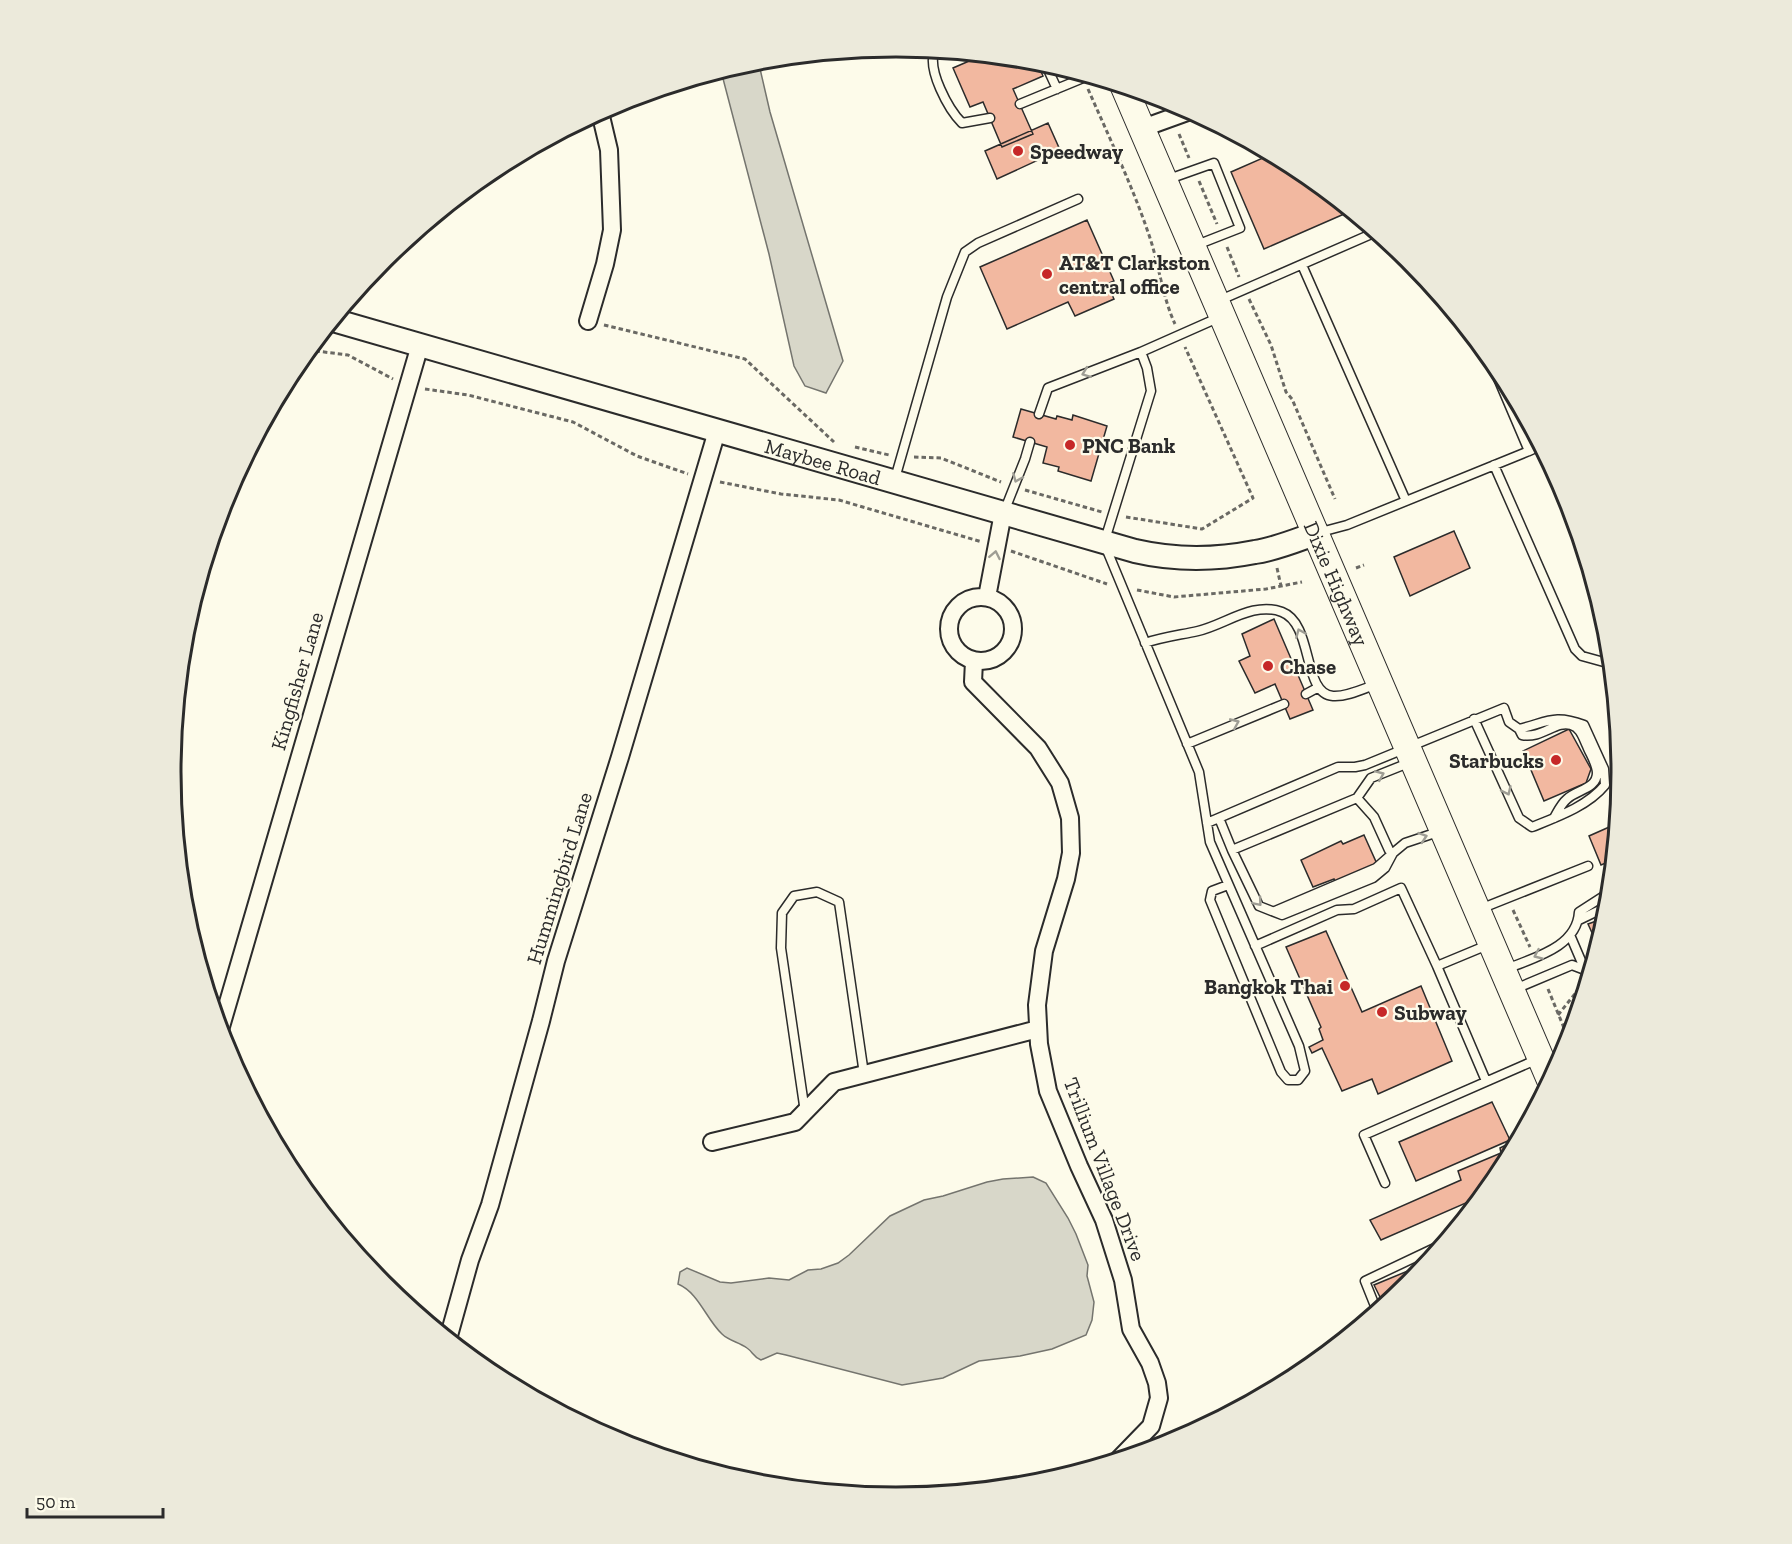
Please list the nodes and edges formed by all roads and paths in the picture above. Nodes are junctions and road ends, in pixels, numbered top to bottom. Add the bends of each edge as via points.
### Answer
1 (933, 59) edge
2 (1050, 74) edge
3 (1078, 80) edge
4 (1089, 83) edge
5 (1057, 89) junction
6 (1128, 96) edge
7 (1020, 104) dead end
8 (1178, 115) edge
9 (1172, 117) junction
10 (990, 118) dead end
11 (602, 121) edge
12 (1143, 128) junction
13 (1194, 170) junction
14 (1165, 180) junction
15 (1078, 199) dead end
16 (1222, 235) junction
17 (1368, 235) edge
18 (1194, 246) junction
19 (1302, 265) junction
20 (1246, 290) junction
21 (1220, 308) junction
22 (588, 321) dead end
23 (341, 322) edge
24 (1180, 335) junction
25 (420, 345) junction
26 (318, 351) edge
27 (1141, 352) junction
28 (408, 386) junction
29 (1510, 407) edge
30 (1039, 414) dead end
31 (717, 431) junction
32 (1030, 442) dead end
33 (1533, 449) edge
34 (1529, 451) junction
35 (1494, 465) junction
36 (702, 479) junction
37 (894, 482) junction
38 (1253, 498) dead end
39 (1335, 499) dead end
40 (1406, 501) junction
41 (1003, 513) junction
42 (1317, 533) junction
43 (1104, 543) junction
44 (997, 547) junction
45 (1364, 565) dead end
46 (1276, 568) dead end
47 (1356, 568) dead end
48 (1302, 582) dead end
49 (1281, 586) junction
50 (1122, 587) junction
51 (987, 597) junction
52 (1145, 643) junction
53 (974, 661) junction
54 (1602, 662) edge
55 (1380, 682) junction
56 (1317, 688) junction
57 (1306, 694) dead end
58 (1284, 704) dead end
59 (1474, 719) junction
60 (1187, 744) junction
61 (1410, 754) junction
62 (1357, 798) junction
63 (1219, 818) junction
64 (1207, 823) junction
65 (1443, 830) junction
66 (1232, 850) junction
67 (1393, 853) junction
68 (1588, 866) dead end
69 (1228, 885) junction
70 (1599, 899) edge
71 (1477, 910) junction
72 (1597, 911) edge
73 (1579, 920) junction
74 (1570, 935) junction
75 (1491, 943) junction
76 (1255, 946) junction
77 (1437, 966) junction
78 (1584, 966) edge
79 (1583, 971) edge
80 (1508, 980) junction
81 (1576, 992) edge
82 (1558, 1014) dead end
83 (224, 1016) edge
84 (1038, 1029) junction
85 (1546, 1069) edge
86 (864, 1074) junction
87 (1486, 1081) junction
88 (805, 1113) junction
89 (712, 1142) dead end
90 (1385, 1183) dead end
91 (1425, 1252) edge
92 (1374, 1304) edge
93 (450, 1330) edge
94 (1146, 1442) edge

1 - 10 lane via 932,69 953,114 962,123
2 - 5 lane
3 - 5 lane
4 - 24 path via 1145,222
5 - 7 lane
6 - 12 main road, Dixie Highway
8 - 9 street
9 - 12 street
9 - 13 path
11 - 22 street via 609,150 612,230
12 - 14 main road, Dixie Highway
13 - 14 lane
13 - 16 path
13 - 16 lane via 1214,163 1240,228
14 - 18 main road, Dixie Highway
15 - 37 lane via 978,243 966,252 947,297
16 - 18 lane
16 - 20 path
17 - 19 lane
18 - 21 main road, Dixie Highway
19 - 20 lane
19 - 40 lane
20 - 21 lane
20 - 39 path via 1271,345 1286,392
21 - 24 lane
21 - 42 main road, Dixie Highway
23 - 25 main road, Maybee Road
24 - 27 lane
24 - 38 path
25 - 28 street, Kingfisher Lane
25 - 31 main road, Maybee Road
26 - 28 path via 348,355
27 -> 30 lane via 1048,388
27 - 43 lane via 1151,391
28 - 36 path via 468,395 573,422 637,456
28 - 83 street, Kingfisher Lane
29 - 34 lane
31 - 36 street, Hummingbird Lane
31 - 37 main road, Maybee Road
32 -> 41 lane
33 - 34 lane
34 - 35 lane
35 - 40 lane
35 - 54 lane via 1575,649 1582,656
36 - 44 path via 839,500
36 - 93 street, Hummingbird Lane via 556,961 490,1205
37 - 41 main road, Maybee Road
40 - 42 lane
41 - 43 main road, Maybee Road
41 - 44 street
42 - 43 main road, Maybee Road via 1257,552 1221,558 1161,557
42 - 55 main road, Dixie Highway
43 - 50 lane
44 - 50 path
51 -> 44 street
45 - 47 path
46 - 49 path
48 - 49 path
49 - 50 path via 1174,597
50 - 52 lane
51 - 53 street via 963,602 949,622 954,647
51 - 53 street via 1007,611 1012,635 999,656
56 -> 52 lane via 1296,623 1284,612 1254,611 1200,630
52 - 60 lane
53 - 84 street, Trillium Village Drive via 974,682 1038,748 1060,783 1070,818 1071,853 1044,951
55 - 56 lane via 1336,697
55 - 61 main road, Dixie Highway
56 - 57 lane
60 -> 58 lane
59 -> 59 lane via 1520,818 1532,827 1596,796 1605,785 1604,769 1584,725 1551,718 1519,729 1509,722 1504,708
59 - 61 lane
60 - 64 lane via 1198,772
62 -> 61 lane via 1371,778
61 - 63 lane via 1355,767 1338,767
61 - 65 main road, Dixie Highway
62 - 66 lane
62 - 67 lane via 1374,817
63 - 64 lane
63 - 66 lane
64 - 69 lane via 1210,842
67 -> 65 lane via 1405,843
65 - 71 main road, Dixie Highway
66 -> 67 lane via 1258,906 1282,915 1373,878 1385,868
68 - 71 lane
69 - 76 lane
69 - 76 lane via 1212,891 1210,900 1281,1072 1288,1080 1298,1080 1305,1071 1299,1046
70 - 73 lane via 1579,912
71 - 75 main road, Dixie Highway
72 - 73 lane
73 - 74 lane
74 - 78 lane
74 -> 80 lane via 1563,944
75 - 77 lane
75 - 80 main road, Dixie Highway
76 - 77 lane via 1337,910 1354,909 1401,888
77 - 87 lane
79 - 80 lane via 1572,965
80 - 85 main road, Dixie Highway
81 - 82 path
84 - 86 street
84 - 94 street, Trillium Village Drive via 1048,1091 1104,1220 1123,1280 1131,1329 1157,1383 1159,1398
85 - 87 lane
86 - 88 street via 834,1082
86 - 88 lane via 839,902 817,892 794,896 782,913 781,948
87 - 90 lane via 1364,1135
88 - 89 street via 795,1122
91 - 92 lane via 1365,1281

